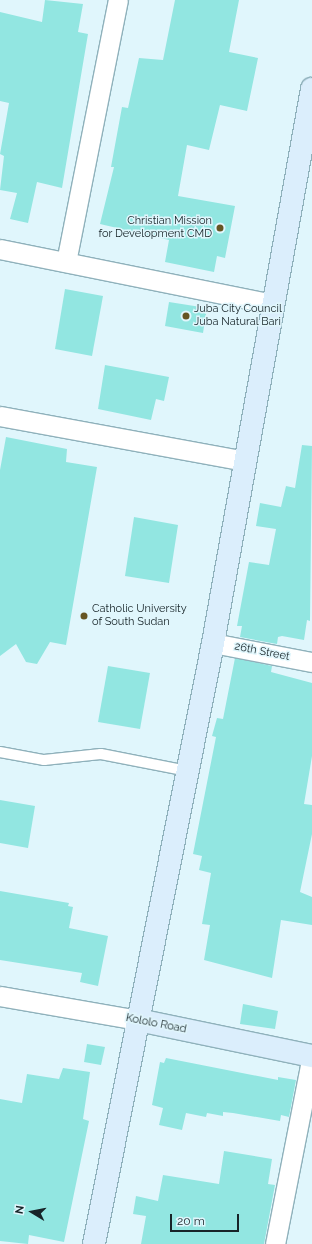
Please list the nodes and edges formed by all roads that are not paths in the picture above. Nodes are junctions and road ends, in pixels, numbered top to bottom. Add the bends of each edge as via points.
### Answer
1 (118, 0) edge
2 (312, 89) edge
3 (0, 249) edge
4 (66, 262) junction
5 (272, 304) junction
6 (0, 416) edge
7 (245, 461) junction
8 (213, 642) junction
9 (312, 662) edge
10 (0, 752) edge
11 (188, 771) junction
12 (0, 996) edge
13 (138, 1020) junction
14 (312, 1056) edge
15 (94, 1244) edge
16 (276, 1244) edge

1 - 4 street
2 - 5 street
3 - 4 street
4 - 5 street
5 - 7 street
6 - 7 street
7 - 8 street
8 - 9 street, 26th Street
8 - 11 street
10 - 11 lane via 44,760 101,754
11 - 13 street
12 - 13 street, Kololo Road
13 - 14 street, Kololo Road
13 - 15 street
14 - 16 street

